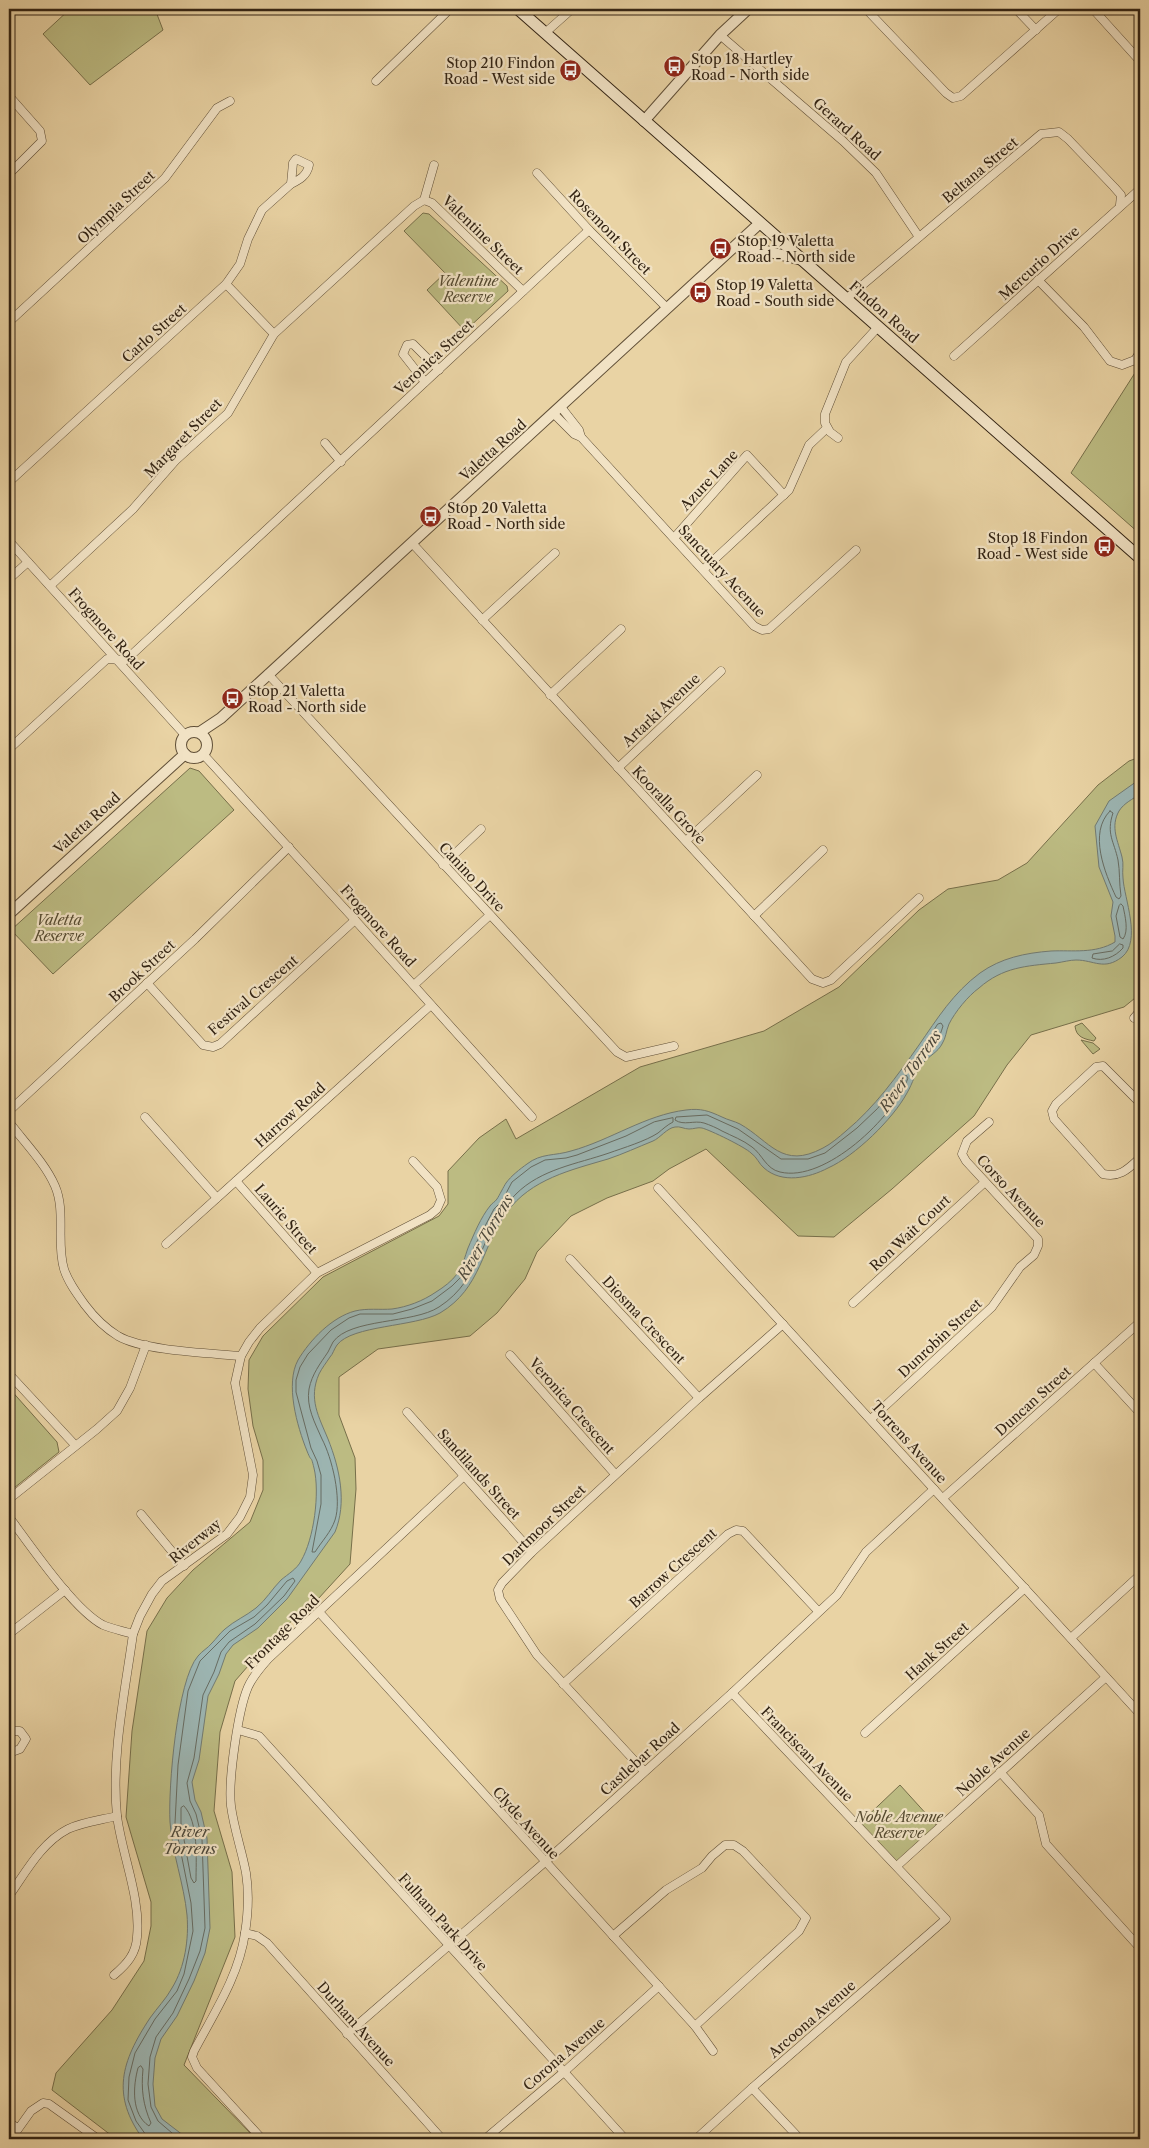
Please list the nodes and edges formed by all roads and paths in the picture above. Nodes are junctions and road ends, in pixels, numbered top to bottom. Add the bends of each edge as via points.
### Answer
1 (450, 9) edge
2 (518, 9) edge
3 (572, 9) edge
4 (748, 9) edge
5 (866, 9) edge
6 (1016, 9) edge
7 (1059, 9) edge
8 (1093, 9) edge
9 (1036, 30) junction
10 (545, 33) junction
11 (720, 35) junction
12 (1140, 61) edge
13 (376, 81) dead end
14 (9, 96) edge
15 (230, 101) dead end
16 (644, 121) junction
17 (434, 165) dead end
18 (537, 173) dead end
19 (9, 174) edge
20 (291, 184) dead end
21 (1140, 189) edge
22 (424, 200) junction
23 (1120, 205) junction
24 (760, 222) junction
25 (589, 230) junction
26 (919, 237) junction
27 (738, 244) junction
28 (802, 260) junction
29 (1038, 280) junction
30 (226, 284) junction
31 (523, 291) junction
32 (846, 299) junction
33 (667, 308) junction
34 (9, 322) edge
35 (878, 327) junction
36 (274, 334) junction
37 (1140, 352) edge
38 (954, 356) dead end
39 (439, 370) junction
40 (425, 382) junction
41 (558, 410) junction
42 (827, 428) junction
43 (838, 438) dead end
44 (325, 443) dead end
45 (341, 462) junction
46 (9, 482) edge
47 (784, 495) junction
48 (674, 538) junction
49 (9, 541) edge
50 (412, 543) junction
51 (856, 550) dead end
52 (555, 553) dead end
53 (1140, 558) edge
54 (28, 562) junction
55 (703, 570) junction
56 (9, 579) edge
57 (50, 586) junction
58 (482, 620) junction
59 (621, 629) dead end
60 (117, 660) junction
61 (722, 671) dead end
62 (268, 674) junction
63 (550, 694) junction
64 (186, 735) junction
65 (202, 735) junction
66 (9, 749) edge
67 (184, 754) junction
68 (203, 754) junction
69 (618, 768) junction
70 (757, 775) dead end
71 (481, 828) dead end
72 (686, 841) junction
73 (289, 847) junction
74 (823, 850) dead end
75 (443, 864) junction
76 (919, 898) dead end
77 (9, 914) edge
78 (490, 915) junction
79 (754, 916) junction
80 (356, 920) junction
81 (147, 983) junction
82 (414, 985) junction
83 (431, 1005) junction
84 (1140, 1011) edge
85 (1134, 1018) dead end
86 (674, 1046) dead end
87 (1140, 1103) edge
88 (9, 1111) edge
89 (145, 1117) dead end
90 (532, 1117) dead end
91 (9, 1122) edge
92 (989, 1122) dead end
93 (1140, 1158) edge
94 (413, 1161) dead end
95 (236, 1181) junction
96 (985, 1182) junction
97 (658, 1188) dead end
98 (217, 1198) junction
99 (166, 1244) dead end
100 (1038, 1246) joint
101 (570, 1259) dead end
102 (318, 1273) junction
103 (853, 1303) dead end
104 (1140, 1322) edge
105 (783, 1324) junction
106 (146, 1345) junction
107 (510, 1355) dead end
108 (241, 1356) junction
109 (1094, 1364) junction
110 (9, 1374) edge
111 (699, 1398) junction
112 (407, 1412) dead end
113 (1140, 1414) edge
114 (871, 1419) junction
115 (74, 1445) junction
116 (615, 1474) junction
117 (464, 1476) junction
118 (934, 1489) junction
119 (943, 1498) junction
120 (9, 1499) edge
121 (141, 1514) dead end
122 (9, 1517) edge
123 (532, 1552) junction
124 (184, 1566) junction
125 (1140, 1575) edge
126 (1025, 1588) junction
127 (66, 1590) junction
128 (818, 1611) junction
129 (319, 1612) junction
130 (9, 1634) edge
131 (133, 1634) junction
132 (1071, 1638) junction
133 (1106, 1677) junction
134 (563, 1684) junction
135 (732, 1693) junction
136 (1140, 1714) edge
137 (238, 1730) junction
138 (865, 1733) dead end
139 (9, 1735) edge
140 (9, 1753) edge
141 (644, 1771) junction
142 (1000, 1772) junction
143 (117, 1816) junction
144 (544, 1862) junction
145 (897, 1866) junction
146 (9, 1896) edge
147 (946, 1919) joint
148 (245, 1933) junction
149 (613, 1936) junction
150 (448, 1947) junction
151 (1140, 1948) edge
152 (114, 1975) dead end
153 (659, 1986) junction
154 (695, 2026) junction
155 (347, 2034) junction
156 (713, 2050) dead end
157 (564, 2072) junction
158 (752, 2088) junction
159 (9, 2123) edge
160 (18, 2128) junction
161 (11, 2139) edge
162 (98, 2139) edge
163 (262, 2139) edge
164 (442, 2139) edge
165 (484, 2139) edge
166 (625, 2139) edge
167 (696, 2139) edge
168 (800, 2139) edge

1 - 13 street
2 - 10 main road, Findon Road
3 - 10 street
4 - 11 street
5 - 9 street via 953,98 961,96
6 - 9 street
7 - 9 street
8 - 12 street
10 - 16 main road, Findon Road
11 - 16 street
11 - 26 street, Gerard Road via 876,172
14 - 19 street via 40,131 42,141
15 - 34 street, Olympia Street via 218,108 165,178
16 - 24 main road, Findon Road
17 - 22 street
18 - 25 street, Rosemont Street
20 - 30 street, Carlo Street via 262,210 240,264
21 - 23 street, Mercurio Drive
22 - 31 street, Valentine Street via 432,203
22 - 36 street, Margaret Street
23 - 26 street, Beltana Street via 1120,195 1114,187 1068,139 1059,132 1041,134
23 - 29 street, Mercurio Drive
24 - 27 street, Valetta Road
24 - 28 main road, Findon Road
25 - 31 street, Veronica Street
25 - 33 street, Rosemont Street
26 - 32 street, Beltana Street
27 - 28 street
27 - 33 street, Valetta Road
28 - 32 main road, Findon Road
29 - 37 street via 1084,327 1110,361 1122,365 1135,360
29 - 38 street, Mercurio Drive
30 - 36 street
30 - 46 street, Carlo Street
31 - 39 street, Veronica Street
32 - 35 main road, Findon Road
33 - 41 street, Valetta Road
35 - 42 street via 846,362 825,414
35 - 53 main road, Findon Road
36 - 57 street, Margaret Street via 228,412 175,461 134,509
39 - 40 street, Veronica Street
39 - 40 street via 413,344 407,345 403,354 405,359
40 - 45 street, Veronica Street
41 - 48 street, Sanctuary Acenue via 573,420 581,437
41 - 50 street, Valetta Road
42 - 43 street
42 - 47 street via 809,445
44 - 45 street
45 - 60 street, Veronica Street via 126,660
47 - 48 street, Azure Lane via 747,455
47 - 55 street
48 - 55 street, Sanctuary Acenue
49 - 54 street, Frogmore Road
50 - 58 street, Kooralla Grove
50 - 62 street, Valetta Road
51 - 55 street, Sanctuary Acenue via 769,628 762,630 754,626
52 - 58 street
54 - 56 street
54 - 57 street, Frogmore Road
57 - 60 street, Frogmore Road
58 - 63 street, Kooralla Grove
59 - 63 street
60 - 64 street, Frogmore Road
60 - 66 street, Veronica Street via 107,659
61 - 69 street, Artarki Avenue
62 - 65 street, Valetta Road
62 - 75 street, Canino Drive
63 - 69 street, Kooralla Grove
64 - 65 street via 194,731
64 - 67 street via 181,745
65 - 68 street via 207,748
67 - 68 street via 195,758
67 - 77 street, Valetta Road
68 - 73 street, Frogmore Road
69 - 72 street, Kooralla Grove
70 - 72 street
71 - 75 street
72 - 79 street, Kooralla Grove
73 - 80 street, Frogmore Road
73 - 81 street, Brook Street
74 - 79 street
75 - 78 street, Canino Drive
76 - 79 street, Kooralla Grove via 831,980 823,983 812,978
78 - 82 street
78 - 86 street, Canino Drive via 617,1052 626,1057
80 - 81 street, Festival Crescent via 220,1044 203,1045
80 - 82 street, Frogmore Road
81 - 88 street, Brook Street
82 - 83 street, Frogmore Road
83 - 90 street, Frogmore Road
83 - 95 street, Harrow Road
84 - 85 street
87 - 93 street via 1103,1066 1096,1067 1056,1104 1052,1112 1103,1174 1122,1174
89 - 98 street
91 - 106 street via 56,1187 59,1246 64,1270 75,1292 105,1327
92 - 96 street, Corso Avenue via 967,1141 962,1154
94 - 102 street, Riverway via 437,1187 441,1200 437,1209
95 - 98 street, Harrow Road
95 - 102 street, Laurie Street
96 - 100 street, Corso Avenue via 1038,1239
96 - 103 street, Ron Wait Court
97 - 105 street, Torrens Avenue
98 - 99 street, Harrow Road
100 - 114 street, Dunrobin Street via 1034,1256 1020,1267 992,1307
101 - 111 street, Diosma Crescent
102 - 108 street, Riverway via 260,1328
104 - 109 street, Duncan Street
105 - 111 street, Dartmoor Street
105 - 114 street, Torrens Avenue
106 - 108 street
106 - 115 street via 130,1388 117,1411
107 - 116 street, Veronica Crescent
108 - 124 street, Riverway via 235,1383 253,1475 250,1497 227,1534
109 - 113 street
109 - 119 street, Duncan Street
110 - 115 street
111 - 116 street, Dartmoor Street
112 - 117 street, Sandilands Street
114 - 118 street, Torrens Avenue
115 - 120 street
116 - 123 street, Dartmoor Street
117 - 123 street, Sandilands Street
117 - 129 street, Frontage Road
118 - 119 street, Torrens Avenue
118 - 128 street, Castlebar Road via 866,1552 837,1595
119 - 126 street, Torrens Avenue
121 - 124 street
122 - 127 street
123 - 134 street, Dartmoor Street via 502,1582 498,1590 500,1599 537,1655
124 - 131 street, Riverway via 152,1594
125 - 132 street
126 - 132 street, Torrens Avenue
126 - 138 street, Hank Street
127 - 130 street
127 - 131 street via 87,1613 104,1625
128 - 134 street, Barrow Crescent via 743,1531 736,1530
128 - 135 street, Castlebar Road
129 - 137 street, Frontage Road via 254,1676 247,1689
129 - 144 street, Clyde Avenue
131 - 143 street, Riverway via 117,1752
132 - 133 street, Torrens Avenue
133 - 136 street, Torrens Avenue
133 - 142 street, Noble Avenue
134 - 141 street, Dartmoor Street
135 - 141 street, Castlebar Road
135 - 145 street, Franciscan Avenue
137 - 148 street, Frontage Road via 230,1788 231,1808 246,1874 248,1905
137 - 150 street, Fulham Park Drive via 258,1736
139 - 140 street via 20,1731 26,1739 20,1749
141 - 144 street, Castlebar Road
142 - 145 street, Noble Avenue
142 - 151 street via 1039,1815 1046,1844
143 - 146 street via 68,1829 39,1853
143 - 152 street, Riverway via 138,1919 138,1936 132,1957
144 - 149 street, Clyde Avenue
144 - 150 street, Castlebar Road
145 - 147 street, Franciscan Avenue
147 - 158 street, Arcoona Avenue
148 - 155 street, Durham Avenue via 258,1936 267,1943
148 - 163 street, Frontage Road via 241,1956 229,1986 192,2057 197,2068
149 - 153 street, Clyde Avenue
149 - 154 street via 666,1890 702,1868 725,1844 743,1851 806,1918 799,1931
150 - 155 street, Castlebar Road
150 - 157 street, Fulham Park Drive
153 - 154 street, Clyde Avenue
153 - 157 street, Corona Avenue
154 - 156 street, Clyde Avenue
155 - 164 street, Durham Avenue
157 - 165 street, Corona Avenue
157 - 166 street, Fulham Park Drive
158 - 167 street, Arcoona Avenue
158 - 168 street
159 - 160 street
160 - 161 street
160 - 162 street via 42,2103 49,2104

